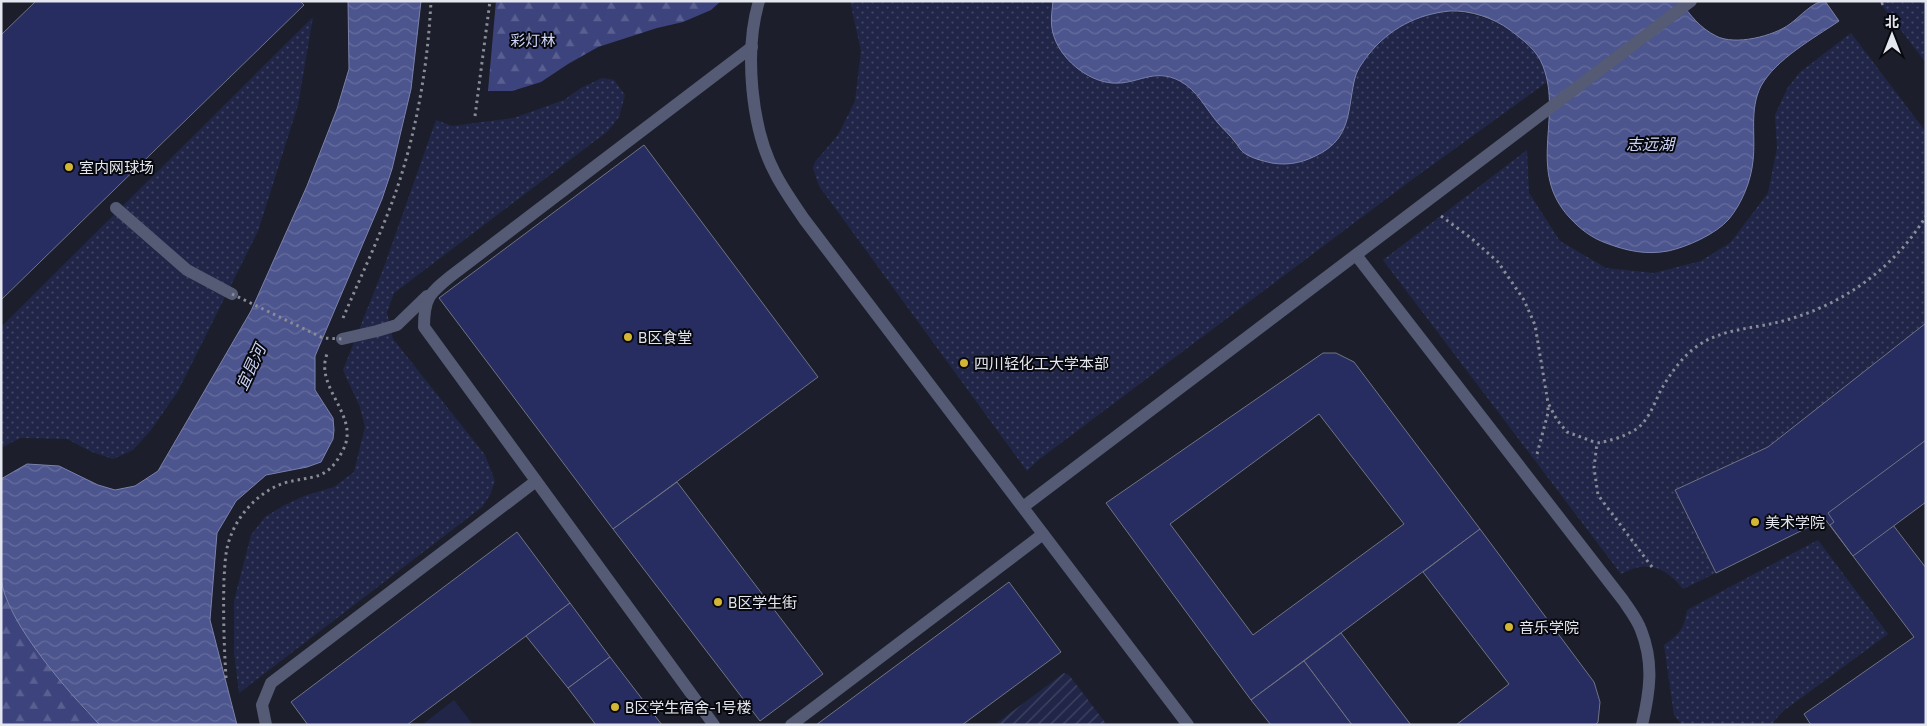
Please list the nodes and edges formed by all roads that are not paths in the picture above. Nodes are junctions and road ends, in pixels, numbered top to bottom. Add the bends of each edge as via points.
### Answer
1 (759, 1) edge
2 (1691, 1) edge
3 (752, 47) junction
4 (116, 208) dead end
5 (1356, 255) junction
6 (431, 292) junction
7 (232, 294) road end
8 (342, 339) road end
9 (536, 482) junction
10 (1023, 507) junction
11 (1043, 534) junction
12 (266, 725) edge
13 (714, 725) edge
14 (791, 725) edge
15 (1188, 725) edge
16 (1642, 725) edge

1 - 3 street
2 - 5 street
3 - 6 street
3 - 10 street via 755,102 761,136 774,173 804,219
4 - 7 street via 187,270
5 - 10 street
5 - 16 street via 1623,600 1640,628 1649,656 1649,695
6 - 8 street via 397,325
6 - 9 street via 424,309 424,327
9 - 12 street via 271,683 262,704
9 - 13 street
10 - 11 street
11 - 14 street
11 - 15 street

